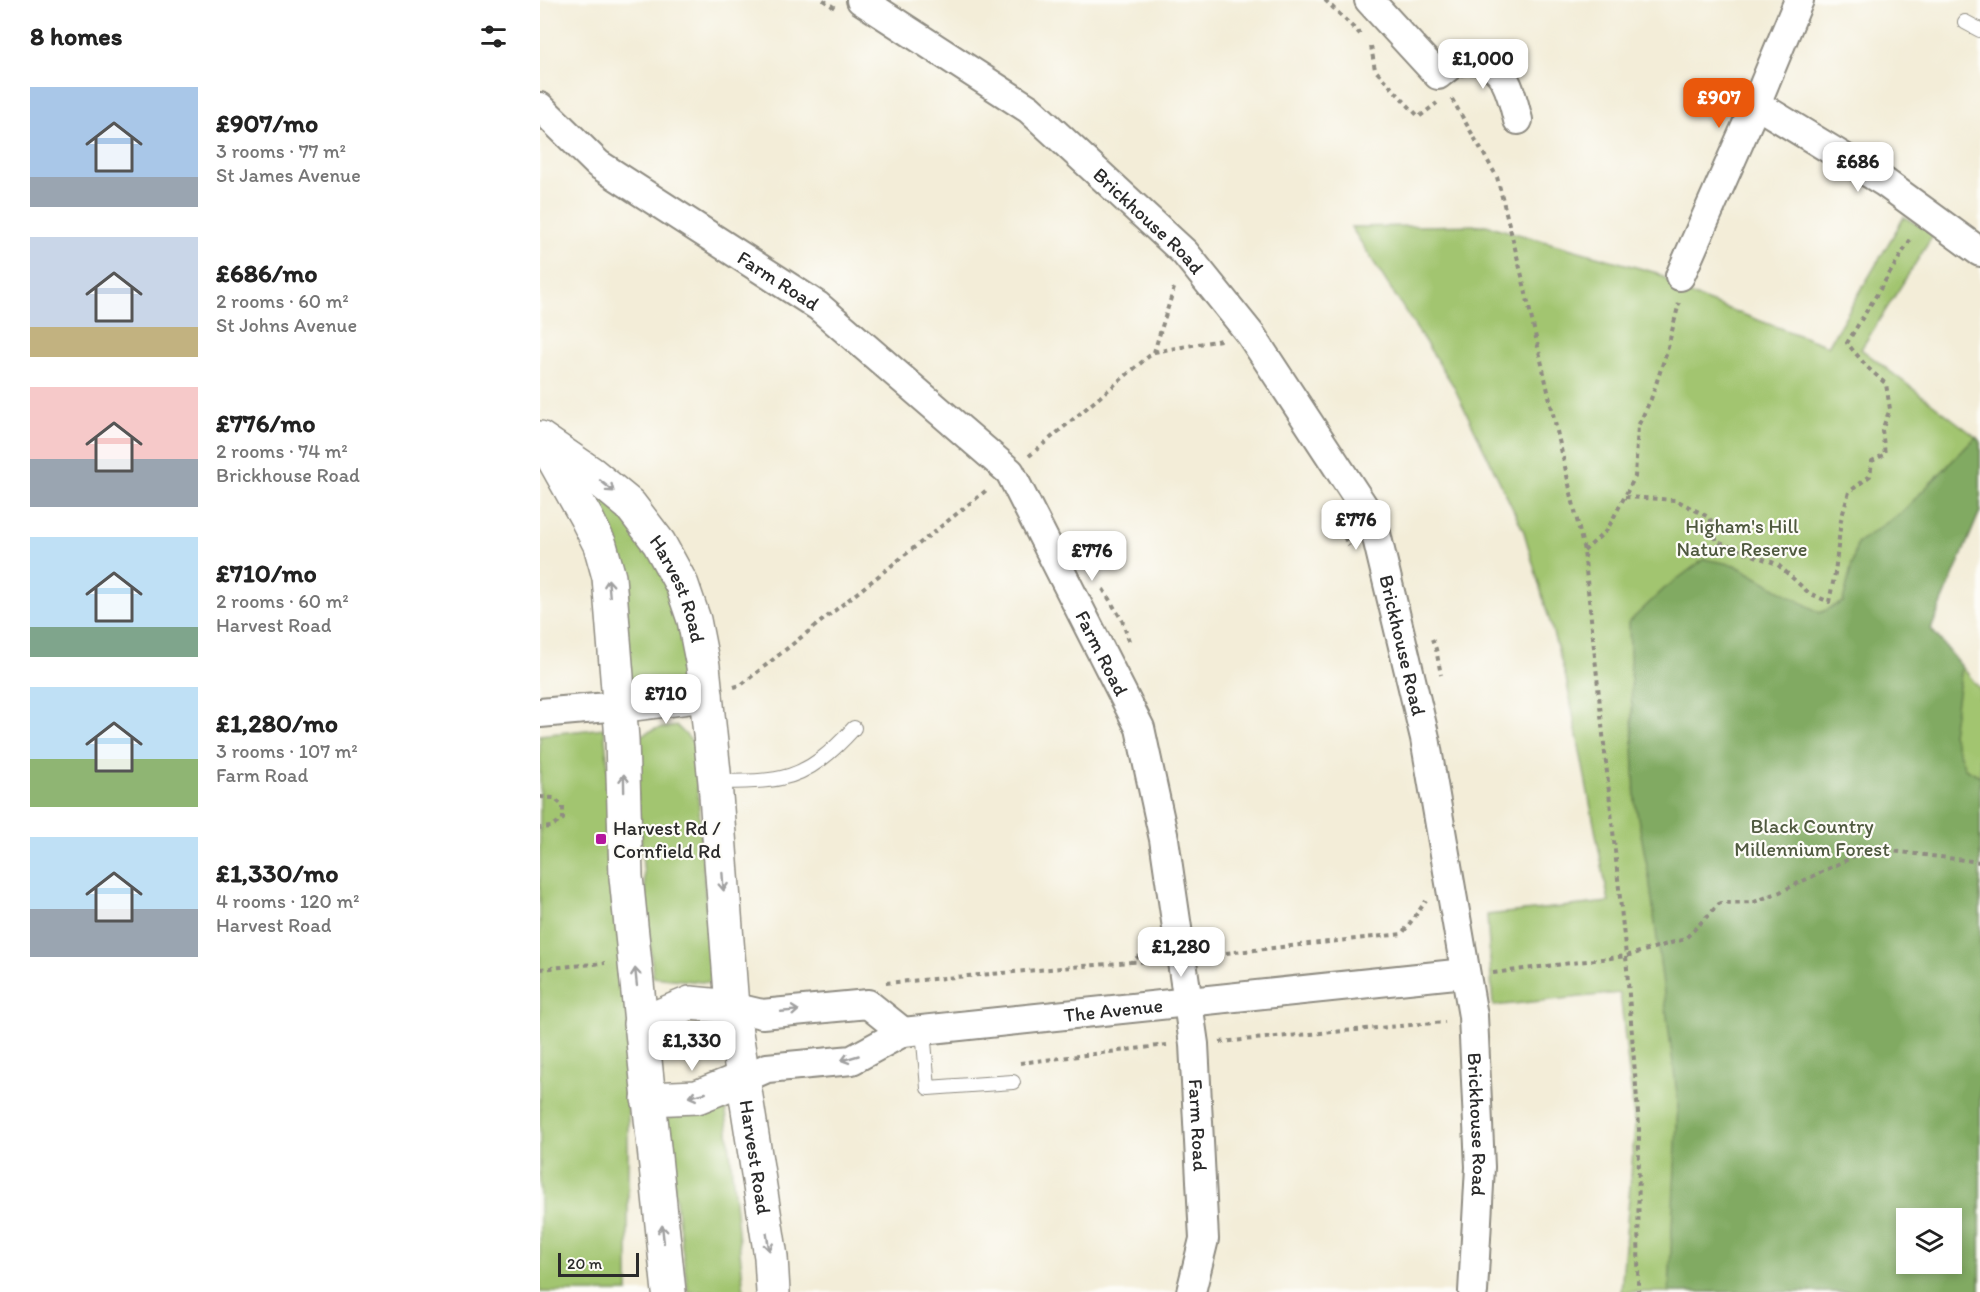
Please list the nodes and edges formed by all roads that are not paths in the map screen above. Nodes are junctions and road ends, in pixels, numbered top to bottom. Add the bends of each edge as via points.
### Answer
1 (1369, 0) edge
2 (1800, 0) edge
3 (852, 6) edge
4 (1965, 22) dead end
5 (1980, 30) edge
6 (1756, 104) junction
7 (540, 107) edge
8 (1518, 120) dead end
9 (1980, 252) edge
10 (1680, 276) road end
11 (541, 438) edge
12 (706, 695) junction
13 (619, 706) junction
14 (540, 713) edge
15 (854, 728) dead end
16 (715, 782) junction
17 (1465, 973) junction
18 (1188, 1001) junction
19 (732, 1007) junction
20 (640, 1024) junction
21 (913, 1031) junction
22 (744, 1078) junction
23 (1013, 1082) dead end
24 (648, 1099) junction
25 (669, 1292) edge
26 (773, 1292) edge
27 (1191, 1292) edge
28 (1473, 1292) edge

1 - 8 street via 1444,83 1456,62 1488,62 1498,70 1512,96
2 - 6 street
3 - 17 street, Brickhouse Road via 1029,109 1185,253 1251,335 1373,521 1425,738
4 - 5 lane
6 - 9 street via 1884,182
6 - 10 street
7 - 18 street, Farm Road via 598,164 818,306 1010,472 1140,728 1164,839
11 -> 12 street, Harvest Road via 630,505 659,543 682,585 694,620
13 -> 11 street, Harvest Road via 609,577 600,545
12 - 13 street
12 - 16 street, Harvest Road
13 - 14 street
20 -> 13 street, Harvest Road via 626,878
15 - 16 lane via 818,761 782,778
16 -> 19 street, Harvest Road
17 - 18 street, The Avenue
17 - 28 street, Brickhouse Road via 1473,1016 1480,1167
18 - 21 street, The Avenue
18 - 27 street, Farm Road via 1194,1044 1204,1239
19 - 20 street via 690,1003
19 -> 21 street via 762,1014 868,1004
19 - 22 street, Harvest Road
20 - 24 street, Harvest Road
21 -> 22 street, The Avenue via 852,1060 767,1068
21 - 23 lane via 928,1088
22 -> 24 street via 697,1097
22 -> 26 street, Harvest Road
25 -> 24 street, Harvest Road

